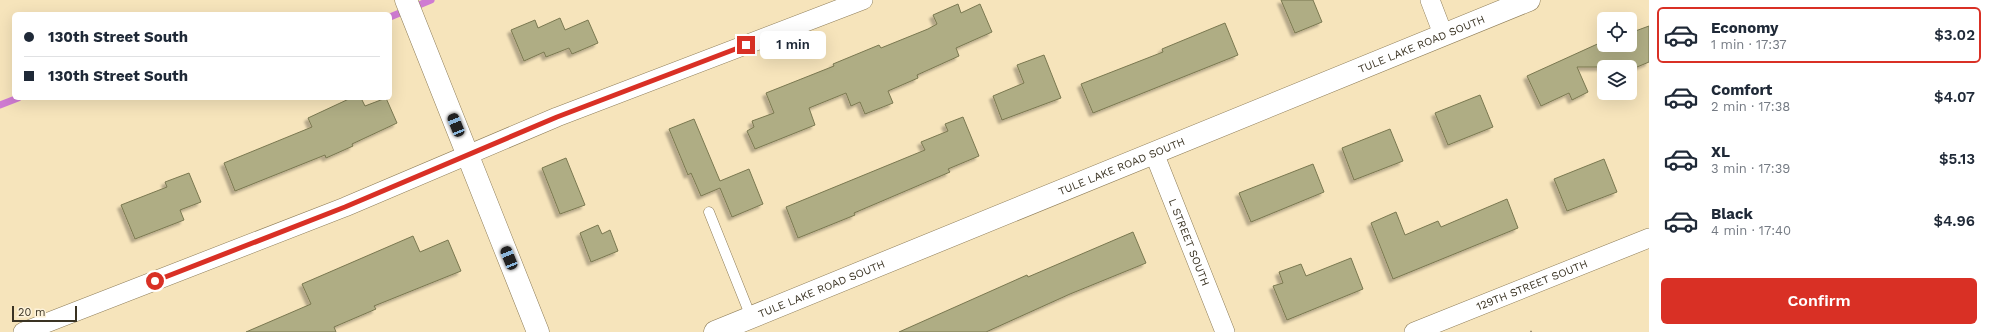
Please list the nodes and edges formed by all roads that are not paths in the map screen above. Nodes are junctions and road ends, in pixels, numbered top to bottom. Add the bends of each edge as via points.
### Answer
1 (406, 0) edge
2 (863, 0) edge
3 (1430, 0) edge
4 (1529, 0) edge
5 (1443, 34) junction
6 (1154, 152) junction
7 (467, 154) junction
8 (710, 212) dead end
9 (1649, 238) edge
10 (751, 317) junction
11 (23, 332) edge
12 (538, 332) edge
13 (715, 332) edge
14 (1225, 332) edge
15 (1414, 332) edge

1 - 7 street
2 - 7 street via 564,114
3 - 5 street
4 - 5 street, TULE LAKE ROAD SOUTH
5 - 6 street, TULE LAKE ROAD SOUTH
6 - 10 street, TULE LAKE ROAD SOUTH
6 - 14 street, L STREET SOUTH
7 - 11 street via 345,207
7 - 12 street
8 - 10 lane
9 - 15 street, 129TH STREET SOUTH
10 - 13 street, TULE LAKE ROAD SOUTH

